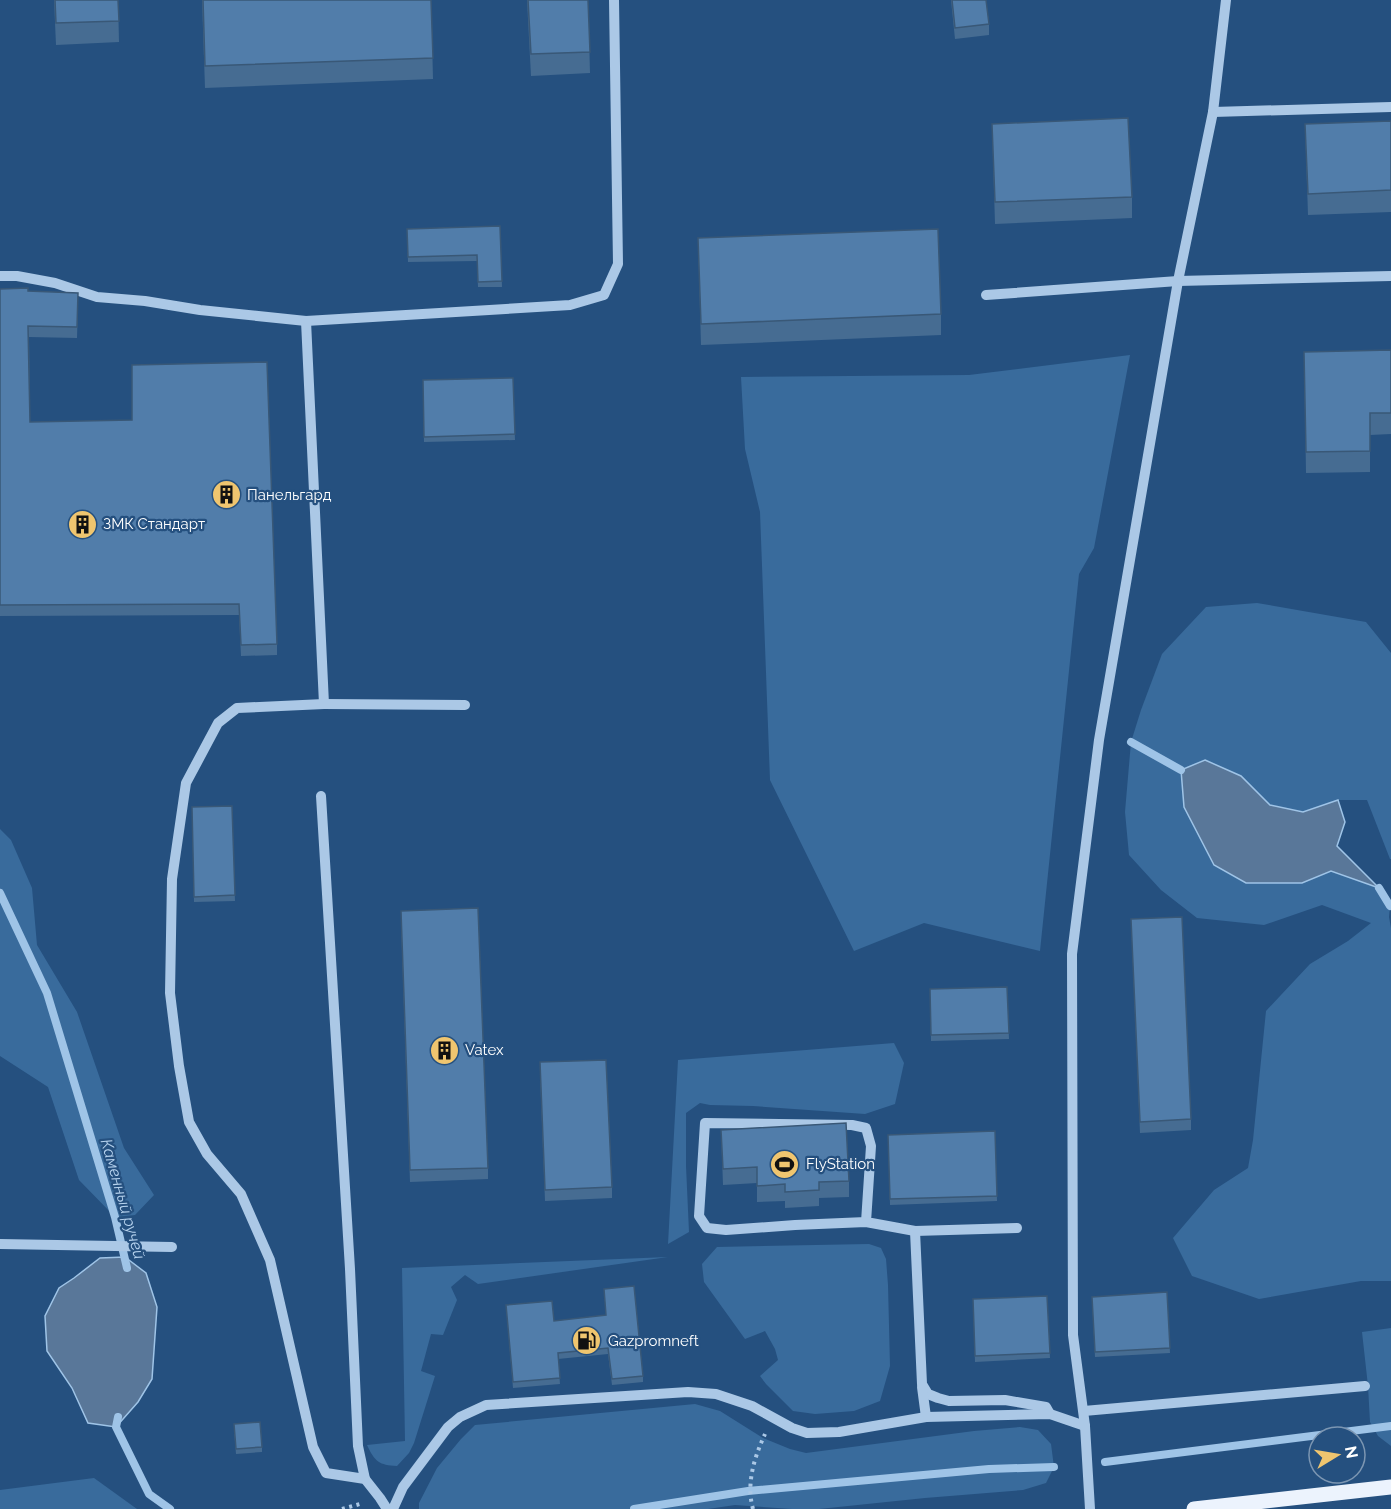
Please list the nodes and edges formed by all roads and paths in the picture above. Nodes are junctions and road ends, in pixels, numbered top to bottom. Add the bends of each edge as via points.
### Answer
1 (614, 0) edge
2 (1226, 0) edge
3 (1391, 107) edge
4 (1213, 112) junction
5 (0, 276) edge
6 (1391, 276) edge
7 (1178, 281) junction
8 (986, 295) dead end
9 (306, 321) junction
10 (324, 704) junction
11 (465, 705) dead end
12 (321, 796) dead end
13 (866, 1222) junction
14 (1017, 1228) dead end
15 (915, 1231) junction
16 (0, 1244) edge
17 (172, 1246) dead end
18 (922, 1384) junction
19 (1365, 1386) dead end
20 (1084, 1411) junction
21 (1050, 1413) junction
22 (926, 1417) junction
23 (773, 1418) junction
24 (1085, 1426) junction
25 (365, 1479) junction
26 (1391, 1487) edge
27 (387, 1509) edge
28 (393, 1509) edge
29 (753, 1509) edge
30 (1090, 1509) edge
31 (1194, 1509) edge

1 - 9 lane via 618,264 604,296 570,305
2 - 4 lane
3 - 4 lane
4 - 7 lane
5 - 9 lane via 55,283 97,297
6 - 7 lane
7 - 8 lane
7 - 20 lane via 1099,740 1072,954 1073,1335
9 - 10 lane
10 - 11 lane
10 - 25 lane via 237,708 218,723 186,783 172,879 170,993 189,1122 207,1154 241,1194 270,1260 313,1447 326,1473
12 - 25 lane via 358,1446
13 - 13 lane via 707,1228 699,1216 705,1123 866,1128 871,1146
13 - 15 lane
14 - 15 lane
15 - 18 lane
16 - 17 lane
18 - 21 lane via 928,1394 949,1401 1005,1400 1046,1407
18 - 22 lane
19 - 20 lane
20 - 24 lane
21 - 22 lane
21 - 24 lane
22 - 23 lane via 821,1433 807,1433
23 - 28 lane via 716,1394 688,1392 486,1405 448,1427 403,1487
23 - 29 path via 751,1475
24 - 30 lane
25 - 27 lane
26 - 31 main road

